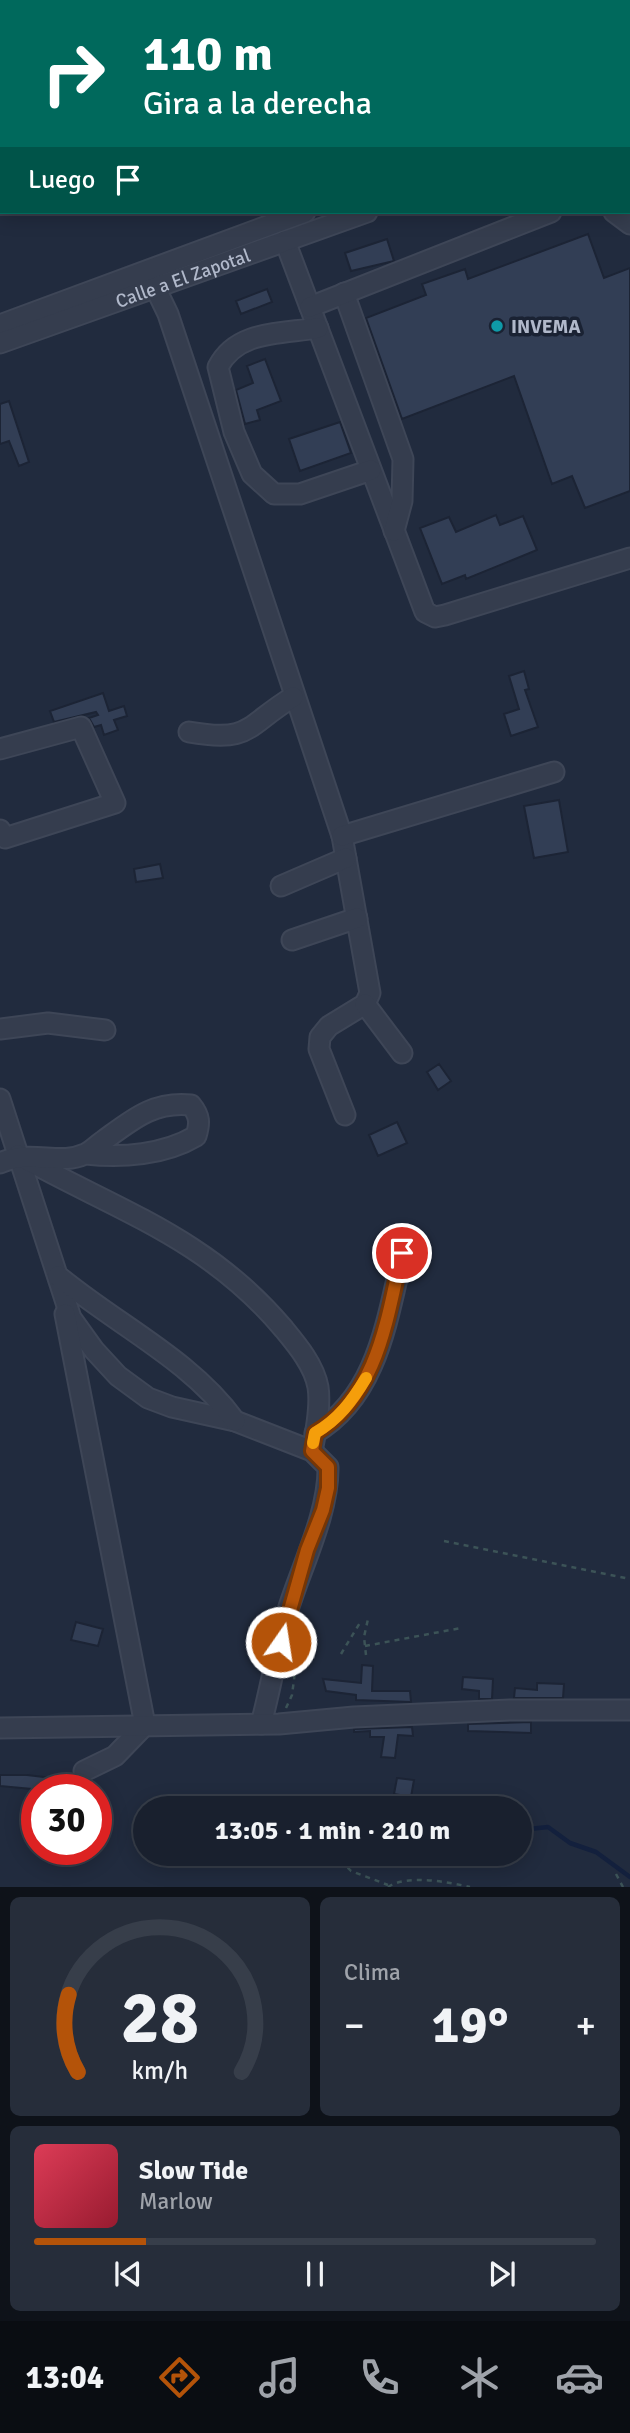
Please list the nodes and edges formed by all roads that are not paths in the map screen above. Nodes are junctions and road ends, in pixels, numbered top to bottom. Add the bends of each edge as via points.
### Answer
1 (300, 214) edge
2 (361, 214) edge
3 (546, 214) edge
4 (285, 241) junction
5 (155, 287) junction
6 (344, 293) junction
7 (310, 307) junction
8 (0, 326) edge
9 (318, 328) junction
10 (0, 343) edge
11 (381, 399) junction
12 (350, 413) junction
13 (371, 470) junction
14 (394, 531) junction
15 (630, 558) edge
16 (293, 697) junction
17 (189, 732) dead end
18 (0, 749) edge
19 (554, 772) dead end
20 (0, 830) edge
21 (342, 836) junction
22 (346, 858) junction
23 (281, 886) dead end
24 (357, 918) junction
25 (292, 940) dead end
26 (365, 1004) junction
27 (0, 1028) edge
28 (105, 1030) dead end
29 (402, 1053) dead end
30 (0, 1099) edge
31 (345, 1115) dead end
32 (86, 1154) junction
33 (9, 1159) edge
34 (402, 1253) dead end
35 (57, 1276) junction
36 (235, 1421) junction
37 (314, 1442) junction
38 (630, 1710) edge
39 (261, 1724) junction
40 (145, 1726) junction
41 (0, 1728) edge
42 (84, 1771) dead end

1 - 8 street, Calle a El Zapotal
2 - 4 street, Calle a El Zapotal
3 - 6 street
4 - 5 street, Calle a El Zapotal
4 - 7 street
5 - 10 street, Calle a El Zapotal
5 - 16 street
6 - 7 street
6 - 11 street
7 - 9 street
9 - 12 street
9 - 13 street via 243,340 224,355 218,367 234,432 252,474 274,494 300,494
11 - 12 street
11 - 14 street via 403,459 402,501
12 - 13 street
13 - 14 street
14 - 15 street via 425,612 435,617
16 - 17 street via 248,730 229,737
16 - 21 street
18 - 20 street via 81,727 116,803 5,838
19 - 21 street
21 - 22 street
22 - 23 street
22 - 24 street
24 - 25 street
24 - 26 street via 370,993
26 - 29 street
26 - 31 street via 329,1026 320,1037 319,1049
27 - 28 street via 48,1023
30 - 33 street
32 - 32 street via 141,1113 191,1105 198,1114 196,1136 181,1144 118,1155
32 - 33 street via 65,1159
33 - 35 street
33 - 37 street via 140,1216 236,1279 300,1349 313,1372 318,1388
34 - 37 street via 381,1345 366,1378 351,1403
35 - 36 street via 179,1364 215,1394
35 - 36 street via 71,1318 118,1376 148,1398
35 - 40 street
36 - 37 street
37 - 39 street via 328,1467 328,1488 287,1615
38 - 39 street via 510,1710
39 - 40 street
40 - 41 street
40 - 42 street via 115,1756

